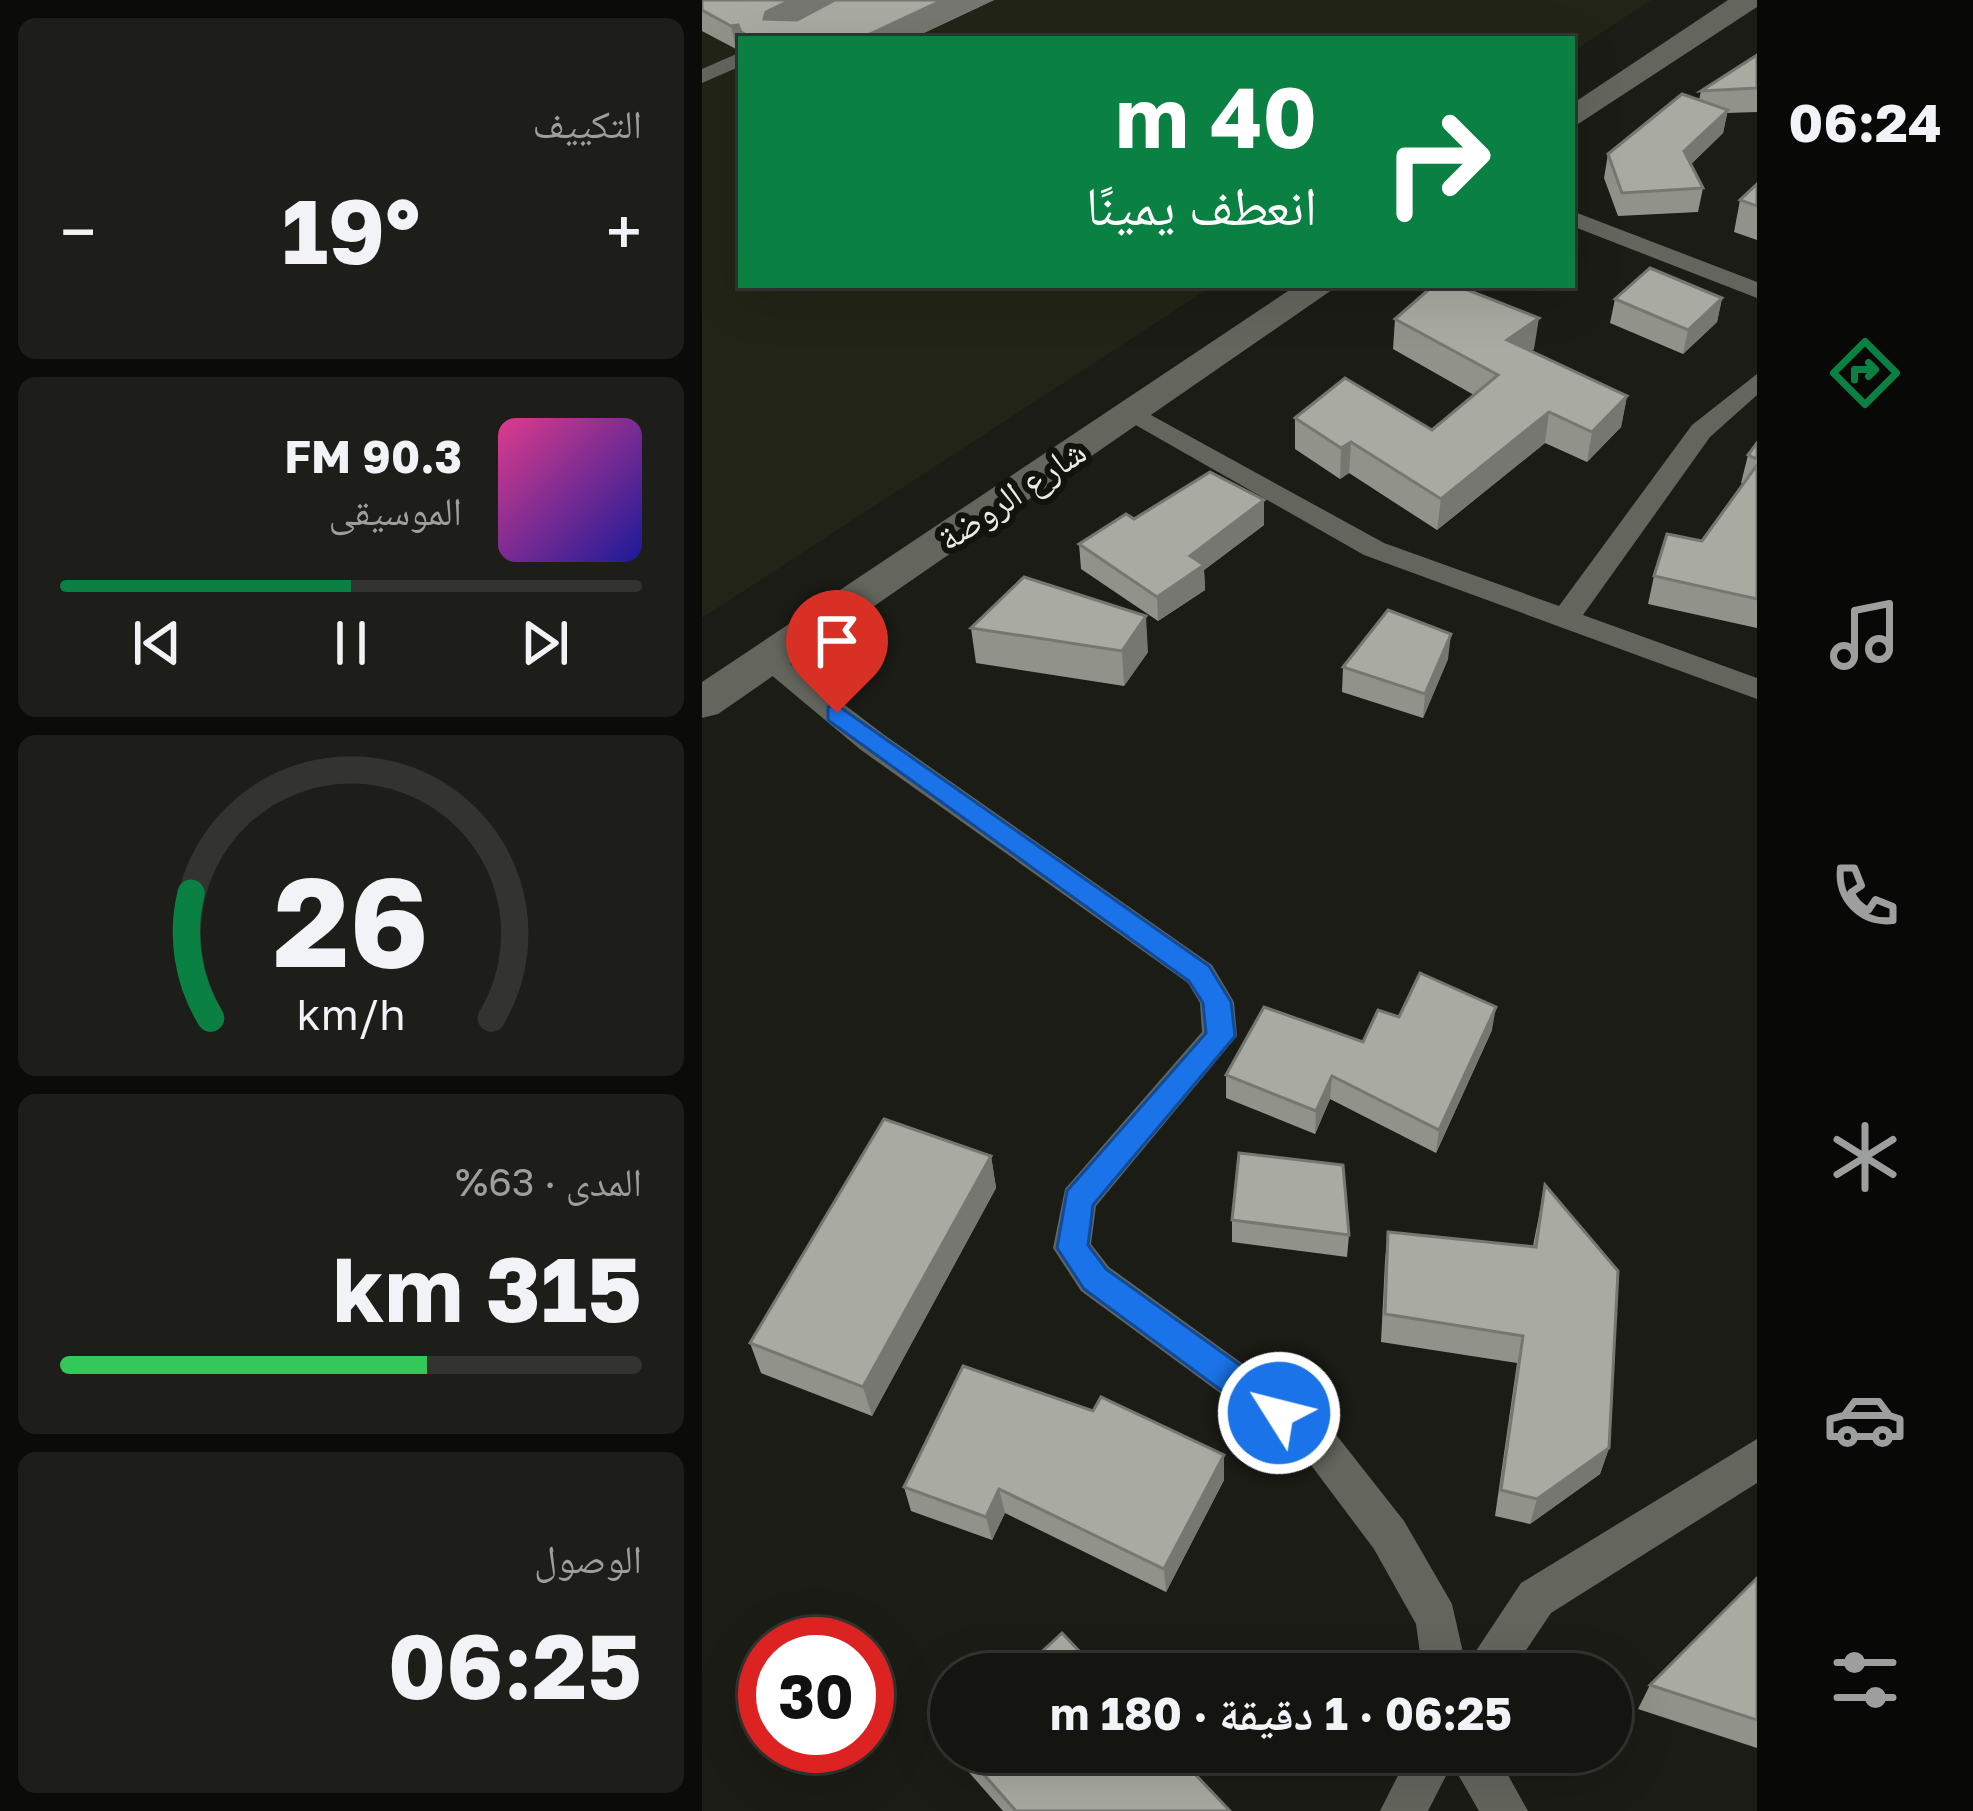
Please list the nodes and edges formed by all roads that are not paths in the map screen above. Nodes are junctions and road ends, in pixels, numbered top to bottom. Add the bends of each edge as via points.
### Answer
1 (1743, 1) edge
2 (738, 59) edge
3 (702, 76) edge
4 (1575, 116) edge
5 (1575, 219) edge
6 (1317, 288) edge
7 (1757, 291) edge
8 (1752, 395) edge
9 (1130, 415) junction
10 (1565, 618) junction
11 (767, 656) junction
12 (1757, 689) edge
13 (702, 704) edge
14 (1757, 1458) edge
15 (1442, 1653) edge
16 (1498, 1653) edge
17 (1424, 1773) edge
18 (1482, 1773) edge
19 (1403, 1811) edge
20 (1504, 1811) edge

1 - 4 main road
2 - 3 street
5 - 7 street
6 - 9 main road, شارع الروضة
8 - 10 street via 1701,431
9 - 10 street via 1374,548
9 - 11 main road, شارع الروضة
10 - 12 street
11 - 13 main road, شارع الروضة
11 - 15 street via 872,742 1199,974 1217,1002 1220,1036 1078,1200 1072,1248 1095,1279 1316,1440 1390,1535 1436,1618
14 - 16 street via 1536,1598
17 - 19 street
18 - 20 street

